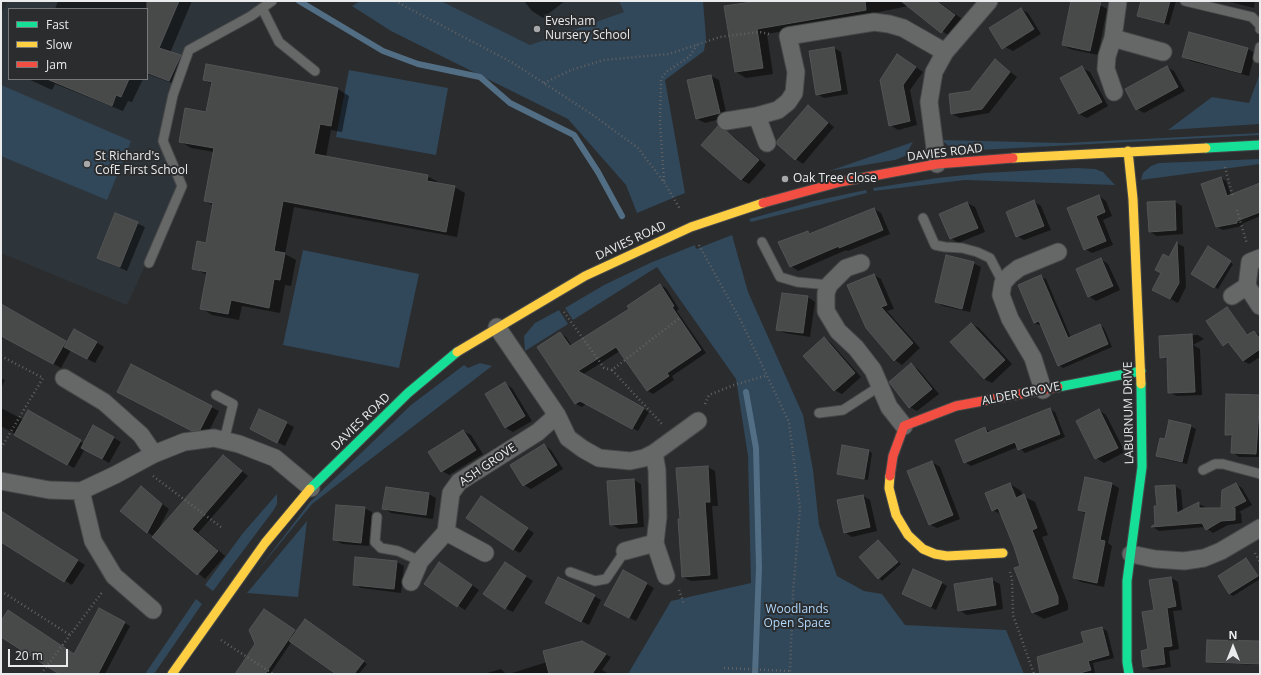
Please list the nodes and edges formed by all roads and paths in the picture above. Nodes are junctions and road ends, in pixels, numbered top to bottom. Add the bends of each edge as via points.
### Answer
1 (272, 1) edge
2 (395, 1) edge
3 (989, 1) edge
4 (1118, 1) edge
5 (1185, 1) edge
6 (262, 8) junction
7 (1260, 29) edge
8 (788, 36) junction
9 (1113, 38) junction
10 (698, 44) junction
11 (1260, 47) edge
12 (945, 52) junction
13 (1163, 52) dead end
14 (1258, 58) dead end
15 (315, 71) dead end
16 (544, 83) junction
17 (1114, 92) dead end
18 (757, 116) junction
19 (726, 121) dead end
20 (767, 143) dead end
21 (1260, 145) edge
22 (1219, 147) junction
23 (1128, 152) junction
24 (937, 164) junction
25 (664, 182) junction
26 (1233, 197) dead end
27 (1238, 210) dead end
28 (923, 218) dead end
29 (691, 227) junction
30 (762, 242) dead end
31 (1058, 252) dead end
32 (1255, 260) edge
33 (149, 263) dead end
34 (861, 263) dead end
35 (1003, 283) junction
36 (829, 285) junction
37 (1247, 286) junction
38 (552, 295) junction
39 (1232, 296) dead end
40 (1260, 306) edge
41 (681, 317) dead end
42 (496, 327) junction
43 (1, 356) edge
44 (612, 370) junction
45 (1141, 372) junction
46 (768, 375) junction
47 (43, 378) junction
48 (64, 378) joint
49 (880, 386) junction
50 (1043, 390) junction
51 (216, 395) dead end
52 (819, 413) dead end
53 (557, 415) junction
54 (698, 421) joint
55 (904, 426) junction
56 (674, 438) junction
57 (224, 441) junction
58 (1, 448) edge
59 (654, 453) junction
60 (154, 454) junction
61 (137, 463) junction
62 (1204, 470) dead end
63 (1260, 474) edge
64 (1, 481) edge
65 (311, 488) junction
66 (81, 491) junction
67 (377, 517) dead end
68 (221, 527) dead end
69 (1260, 528) edge
70 (446, 532) junction
71 (655, 543) junction
72 (625, 551) joint
73 (485, 553) dead end
74 (1003, 553) joint
75 (1131, 554) junction
76 (420, 561) junction
77 (570, 572) dead end
78 (114, 576) junction
79 (666, 576) dead end
80 (411, 582) dead end
81 (1, 591) edge
82 (153, 610) dead end
83 (203, 629) junction
84 (70, 635) junction
85 (724, 668) dead end
86 (790, 673) edge
87 (41, 674) edge
88 (172, 674) edge
89 (273, 674) edge
90 (1034, 674) edge
91 (1129, 674) edge

1 - 6 lane
2 - 16 path via 512,63
3 - 12 street
4 - 9 street
5 - 7 lane via 1252,17 1260,25
6 - 15 lane via 279,42
6 - 33 lane via 189,50 173,95 163,141 182,186
8 - 10 path via 760,32
8 - 12 street via 874,22 903,28
8 - 18 street via 796,72 794,93 778,110
9 - 13 street
9 - 17 street via 1106,69
10 - 16 path via 669,54 604,60 572,70
10 - 25 path via 689,57 666,72 661,79 660,123
11 - 14 lane
12 - 24 street via 934,72 929,102
16 - 25 path via 638,148
18 - 19 street
18 - 20 street
21 - 22 street, DAVIES ROAD
22 - 23 street, DAVIES ROAD
22 - 26 path
23 - 24 street, DAVIES ROAD
23 - 45 street, LABURNUM DRIVE via 1133,199
24 - 29 street, DAVIES ROAD via 794,193
25 - 29 path
27 - 32 path
28 - 35 lane via 935,244 962,248 990,258
29 - 38 street, DAVIES ROAD via 585,276
29 - 46 path
30 - 36 lane via 780,277 797,282
31 - 35 street via 1019,268
32 - 37 street
34 - 36 street via 846,268
35 - 50 street via 1002,302 1033,358
36 - 49 street via 826,293 826,311 838,331 856,348 873,370
37 - 39 street
37 - 40 street
38 - 42 street, DAVIES ROAD
38 - 44 path via 604,368
41 - 44 path
42 - 53 street
42 - 65 street, DAVIES ROAD via 458,351 408,393
43 - 47 path
44 - 56 path
45 - 50 street, ALDER GROVE
45 - 75 street, LABURNUM DRIVE via 1142,467
46 - 54 path via 709,395
46 - 86 path via 789,422 800,508
47 - 48 path
47 - 58 path
48 - 60 street via 104,402 141,435
49 - 52 lane via 843,410
49 - 55 street via 889,407
50 - 55 street, ALDER GROVE via 956,406
51 - 57 lane via 234,404
53 - 59 street via 568,438 599,458 630,460
53 - 70 street, ASH GROVE via 538,432 459,482 451,493
54 - 56 street
55 - 74 street via 893,456 889,488 896,515 908,535 923,549 935,554 947,556
56 - 59 street
57 - 60 street via 214,438 184,442
57 - 65 street via 275,458
59 - 71 street via 658,517
60 - 61 street
61 - 66 street
61 - 68 path
62 - 63 lane via 1214,464 1223,464
64 - 66 street via 49,490
65 - 83 street, DAVIES ROAD via 265,543
66 - 78 street via 93,541
67 - 76 lane via 375,542 381,548 398,551
69 - 75 street via 1204,558 1184,561
70 - 73 street
70 - 76 street
71 - 72 street
71 - 79 street
72 - 77 lane via 606,579 595,581
74 - 90 path via 1012,579 1014,615
75 - 91 street, LABURNUM DRIVE via 1127,581
76 - 80 street
78 - 82 street
78 - 84 path
81 - 84 path
83 - 88 street, DAVIES ROAD
83 - 89 path
84 - 87 path
85 - 86 path via 767,669

